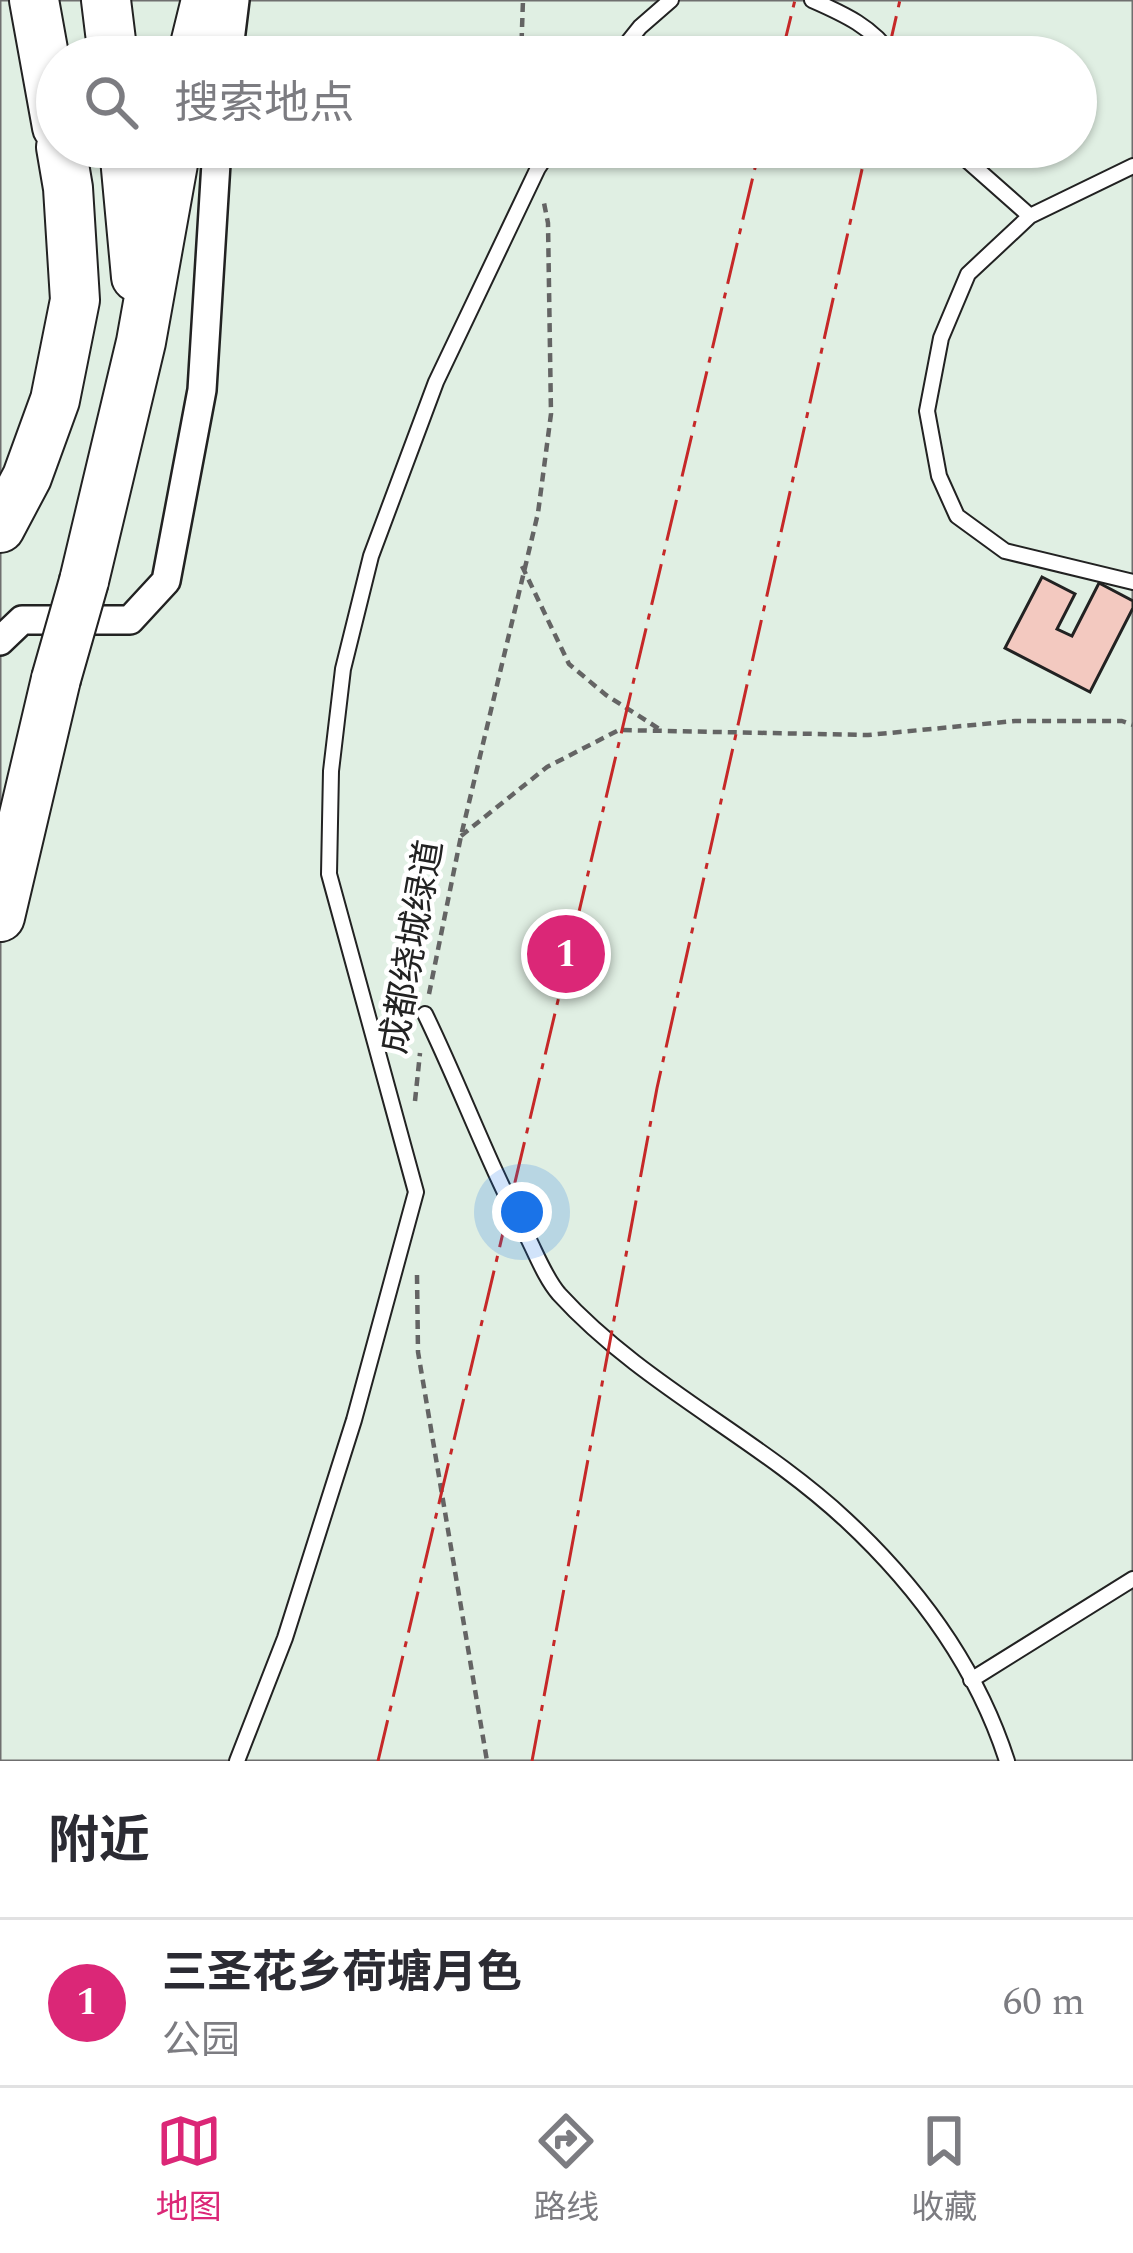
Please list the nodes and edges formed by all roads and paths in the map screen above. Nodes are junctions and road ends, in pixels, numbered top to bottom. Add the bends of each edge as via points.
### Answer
1 (34, 0) edge
2 (106, 0) edge
3 (206, 0) edge
4 (235, 0) edge
5 (523, 0) edge
6 (671, 0) edge
7 (812, 0) edge
8 (855, 0) edge
9 (849, 16) junction
10 (41, 36) edge
11 (110, 36) edge
12 (197, 36) edge
13 (231, 36) edge
14 (522, 36) edge
15 (632, 36) edge
16 (875, 36) edge
17 (1133, 166) edge
18 (65, 168) edge
19 (126, 168) edge
20 (172, 168) edge
21 (216, 168) edge
22 (538, 168) joint
23 (976, 168) edge
24 (1030, 216) junction
25 (141, 342) junction
26 (0, 528) edge
27 (522, 566) junction
28 (1133, 582) edge
29 (0, 641) edge
30 (1133, 725) edge
31 (661, 730) junction
32 (460, 836) junction
33 (0, 917) edge
34 (425, 1014) junction
35 (415, 1111) dead end
36 (417, 1261) dead end
37 (1133, 1579) edge
38 (970, 1679) junction
39 (237, 1761) edge
40 (487, 1761) edge
41 (1007, 1761) edge

1 - 10 highway
2 - 11 highway
3 - 12 highway
4 - 13 street
5 - 14 path
6 - 15 lane
7 - 9 lane
8 - 9 lane
9 - 16 lane
17 - 24 lane
18 - 26 highway via 75,300 56,400
19 - 25 highway
20 - 25 highway
21 - 29 street via 202,390 166,581 130,620 22,620
22 - 27 path, 成都绕城绿道 via 548,224 550,414 538,513
22 - 39 lane via 436,382 371,556 343,669 329,874 416,1192 354,1420
23 - 24 lane
24 - 28 lane via 968,274 941,338 927,411 939,476 957,516 1005,551
25 - 33 highway, bridge
27 - 31 path via 569,664
27 - 32 path, 成都绕城绿道
30 - 31 path via 1015,721 868,734
31 - 32 path via 620,730 547,767
32 - 34 path, 成都绕城绿道
34 - 35 path, 成都绕城绿道
34 - 38 lane via 556,1291 627,1358 846,1520 938,1619
36 - 40 path via 418,1352
37 - 38 lane
38 - 41 lane

